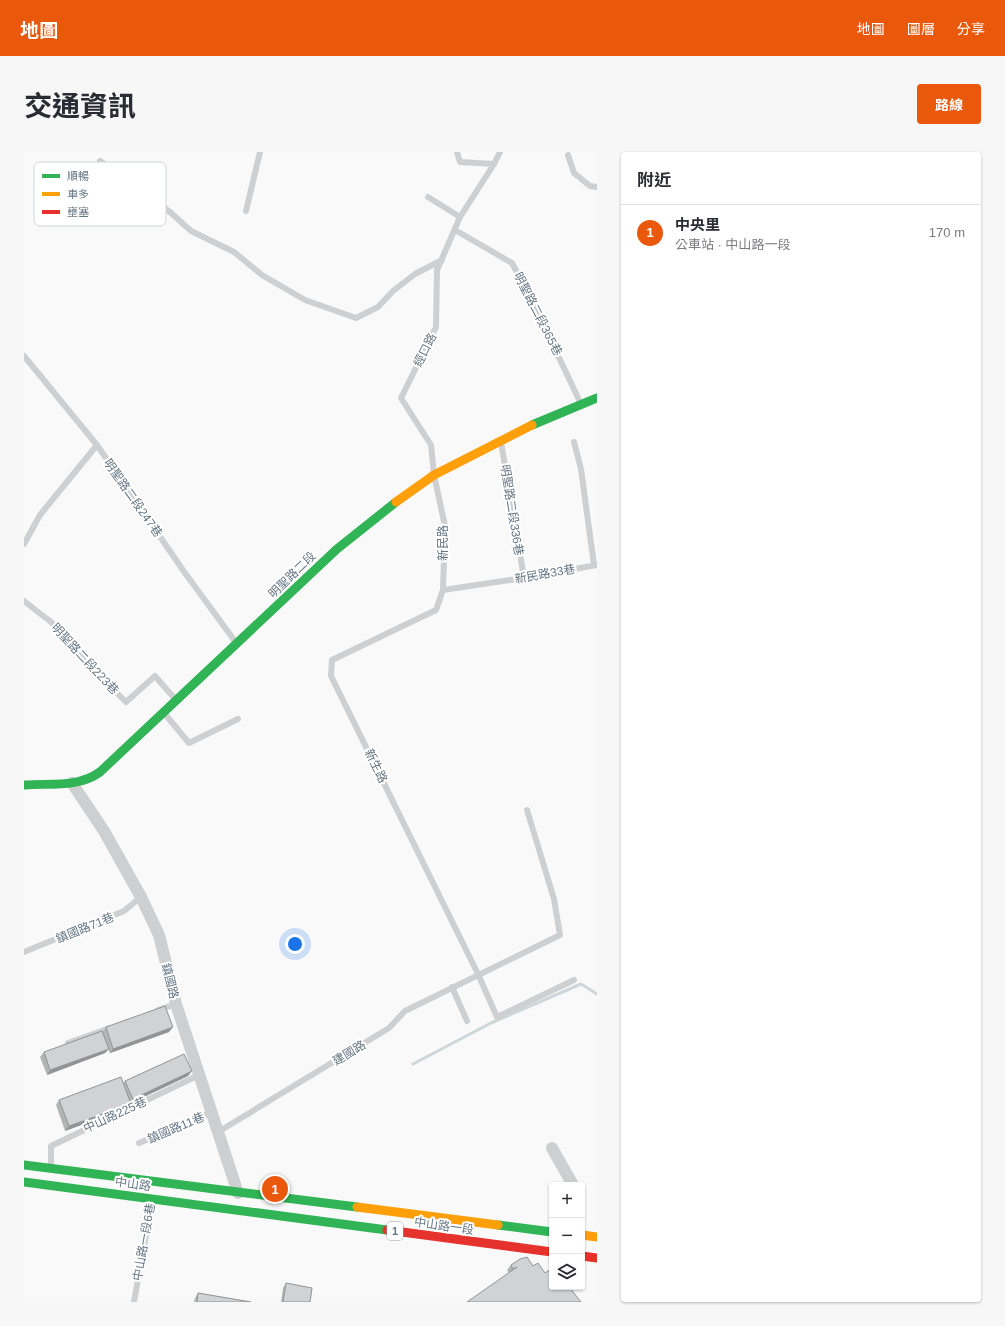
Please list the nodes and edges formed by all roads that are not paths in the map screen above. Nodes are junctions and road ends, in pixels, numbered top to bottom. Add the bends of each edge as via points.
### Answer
1 (260, 152) edge
2 (457, 152) edge
3 (500, 152) edge
4 (568, 155) dead end
5 (494, 164) junction
6 (597, 187) edge
7 (428, 197) dead end
8 (166, 209) edge
9 (246, 211) dead end
10 (460, 217) junction
11 (455, 230) junction
12 (442, 260) junction
13 (24, 356) edge
14 (597, 398) edge
15 (582, 404) junction
16 (501, 441) junction
17 (574, 442) dead end
18 (97, 445) junction
19 (434, 475) junction
20 (24, 544) edge
21 (596, 565) edge
22 (524, 578) junction
23 (443, 590) junction
24 (24, 601) edge
25 (436, 610) joint
26 (237, 644) junction
27 (177, 701) junction
28 (164, 713) junction
29 (238, 719) dead end
30 (72, 783) junction
31 (24, 785) edge
32 (527, 810) dead end
33 (141, 897) junction
34 (24, 952) edge
35 (478, 974) junction
36 (574, 980) dead end
37 (452, 987) junction
38 (176, 1004) junction
39 (153, 1012) edge
40 (467, 1021) dead end
41 (116, 1026) edge
42 (63, 1045) edge
43 (199, 1075) junction
44 (212, 1112) junction
45 (218, 1132) junction
46 (139, 1143) dead end
47 (552, 1148) dead end
48 (24, 1165) edge
49 (51, 1168) junction
50 (24, 1182) edge
51 (571, 1182) edge
52 (153, 1190) junction
53 (238, 1193) junction
54 (238, 1210) joint
55 (549, 1232) edge
56 (585, 1235) edge
57 (597, 1237) edge
58 (549, 1252) edge
59 (585, 1256) edge
60 (597, 1258) edge
61 (134, 1302) edge

1 - 9 lane
2 - 5 lane via 460,162
3 - 5 lane, 經口路
4 - 6 lane via 574,173 590,186
5 - 10 lane, 經口路
7 - 10 lane
8 - 12 lane via 191,231 234,252 262,275 305,300 356,318 378,307 393,291 416,274
10 - 11 lane, 經口路
11 - 12 lane, 經口路
11 - 15 lane, 明聖路二段365巷 via 512,263
12 - 19 lane, 經口路 via 437,270 436,327 401,398 431,445
13 - 18 lane, 明聖路二段247巷
14 - 15 main road, 明聖路二段
15 - 16 main road, 明聖路二段
16 - 19 main road, 明聖路二段
16 - 22 lane, 明聖路二段336巷
17 - 21 lane, 新民路33巷
18 - 20 lane via 40,515
18 - 26 lane, 明聖路二段247巷
19 - 23 lane, 新民路 via 445,526
19 - 26 main road, 明聖路二段 via 403,496 337,549
21 - 22 lane, 新民路33巷
22 - 23 lane, 新民路33巷
23 - 25 lane, 新民路
24 - 27 lane, 明聖路二段223巷 via 51,622 77,653 126,702 155,676
25 - 35 lane, 新生路 via 332,660 331,676
26 - 27 main road, 明聖路二段
27 - 28 main road, 明聖路二段
28 - 29 lane via 189,743
28 - 30 main road, 明聖路二段 via 106,767 88,779
30 - 31 main road, 明聖路二段
30 - 33 street, 鎮國路 via 104,831
32 - 35 lane, 建國路 via 554,899 560,935
33 - 34 lane, 鎮國路71巷 via 124,912
33 - 38 street, 鎮國路 via 159,935
35 - 36 lane via 498,1017
35 - 37 lane, 建國路
37 - 40 lane
37 - 45 lane, 建國路 via 405,1011 389,1028
38 - 39 lane
38 - 43 street, 鎮國路
41 - 42 lane
43 - 44 street, 鎮國路
43 - 49 lane, 中山路225巷 via 51,1146
44 - 45 street, 鎮國路
44 - 46 lane, 鎮國路11巷
45 - 53 street, 鎮國路
47 - 51 street
48 - 49 main road, 中山路 / 1
49 - 52 main road, 中山路 / 1
50 - 52 main road, 中山路 / 1
52 - 53 main road, 中山路 / 1
52 - 54 main road, 中山路 / 1
52 - 61 lane, 中山路一段6巷
53 - 55 main road, 中山路一段 / 1
54 - 58 main road, 中山路一段 / 1
56 - 57 main road
59 - 60 main road

